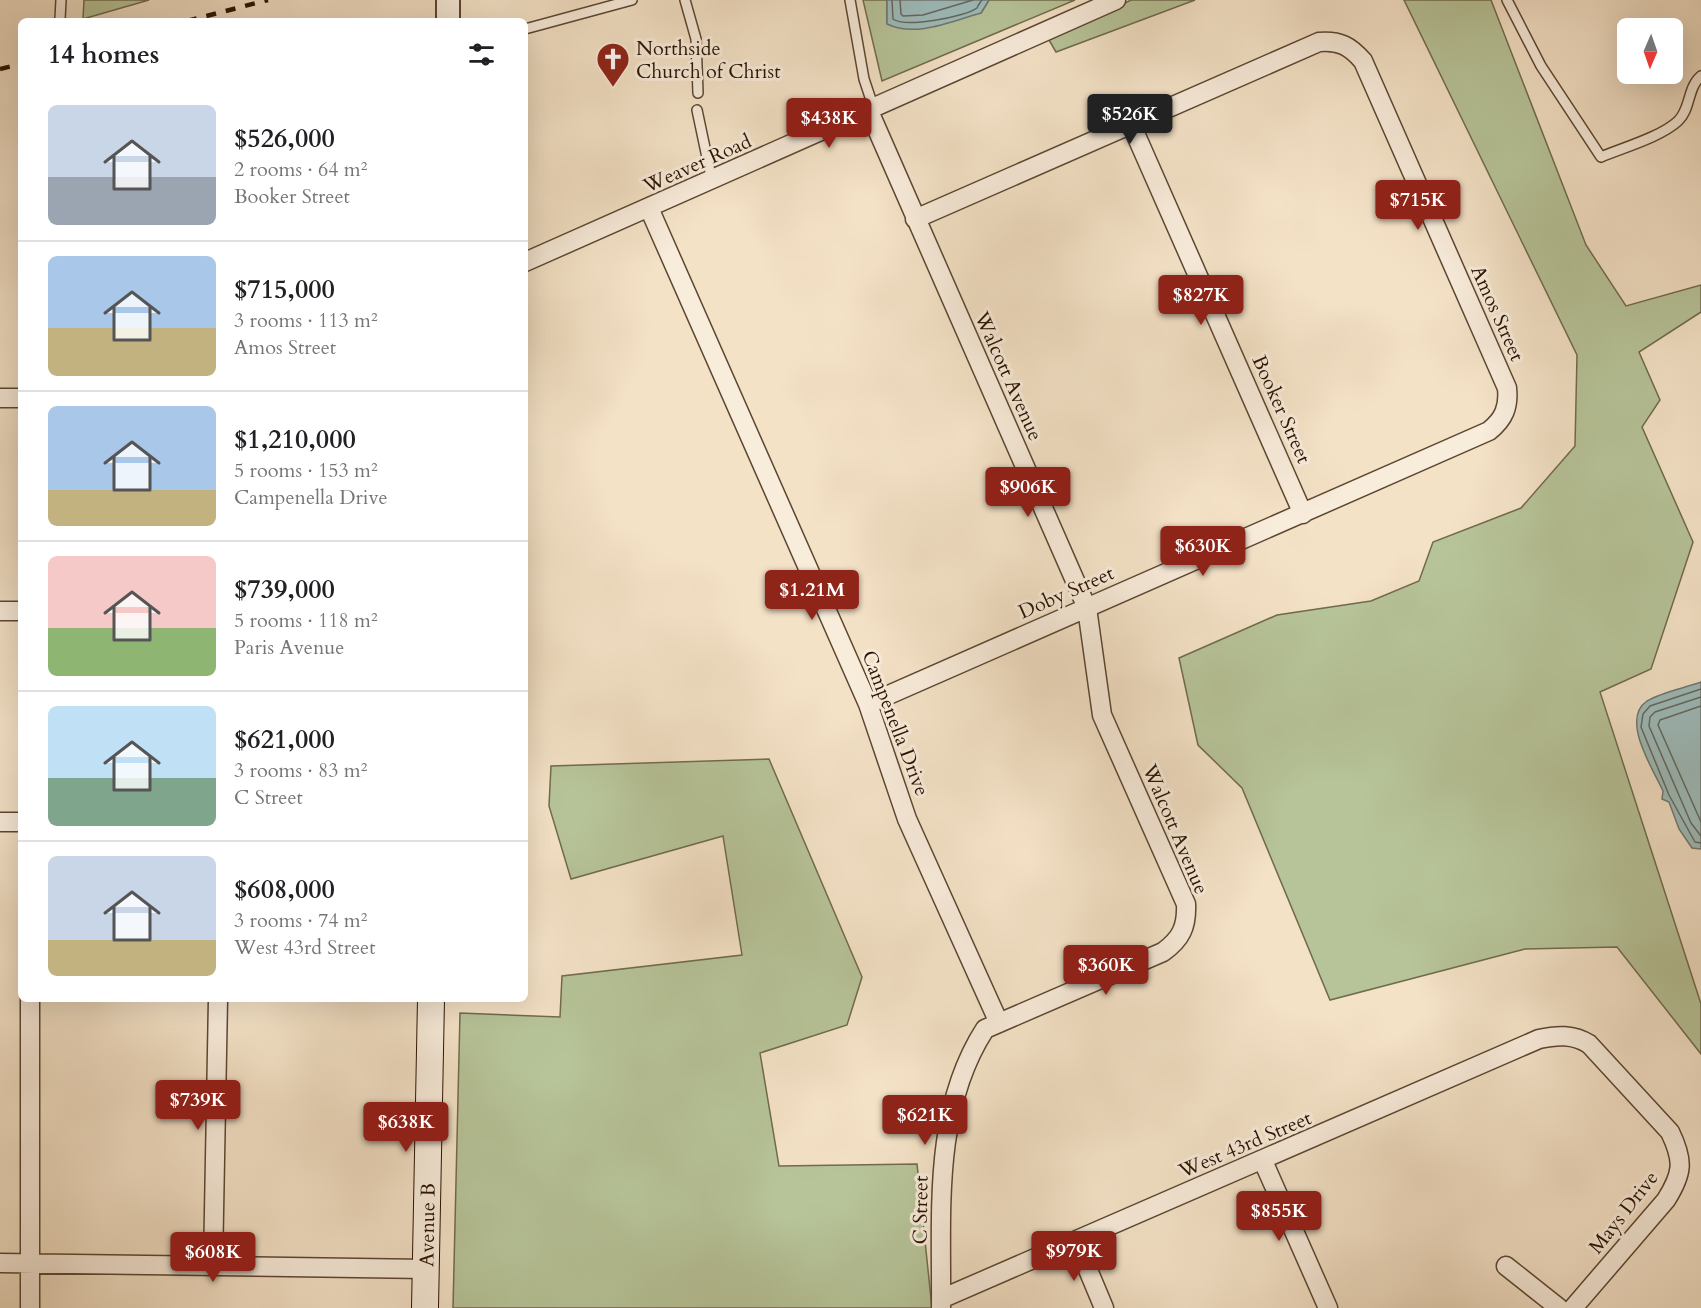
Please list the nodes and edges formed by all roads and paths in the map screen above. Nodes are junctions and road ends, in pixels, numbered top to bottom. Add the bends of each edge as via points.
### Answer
1 (61, 0) edge
2 (448, 0) edge
3 (632, 0) edge
4 (685, 0) edge
5 (850, 0) edge
6 (1116, 0) edge
7 (1507, 0) edge
8 (60, 18) edge
9 (448, 18) edge
10 (528, 28) edge
11 (1701, 76) edge
12 (698, 93) dead end
13 (698, 110) dead end
14 (871, 110) junction
15 (1131, 124) junction
16 (712, 181) junction
17 (649, 208) junction
18 (915, 219) junction
19 (528, 261) edge
20 (0, 398) edge
21 (18, 398) edge
22 (1505, 411) joint
23 (1303, 514) junction
24 (1087, 608) junction
25 (0, 610) edge
26 (18, 611) edge
27 (868, 704) junction
28 (0, 822) edge
29 (18, 822) edge
30 (1184, 932) joint
31 (30, 1002) edge
32 (218, 1002) edge
33 (431, 1002) edge
34 (999, 1023) junction
35 (1569, 1036) joint
36 (1263, 1161) junction
37 (1076, 1241) junction
38 (31, 1262) junction
39 (0, 1263) edge
40 (213, 1264) junction
41 (1506, 1266) dead end
42 (426, 1269) junction
43 (941, 1304) edge
44 (30, 1308) edge
45 (425, 1308) edge
46 (1104, 1308) edge
47 (1328, 1308) edge
48 (1559, 1308) edge
49 (1573, 1308) edge

1 - 8 lane
2 - 9 street
3 - 10 lane
4 - 12 lane via 696,39
5 - 14 lane
6 - 14 street, Weaver Road
7 - 11 lane via 1541,66 1601,157 1678,121
13 - 16 lane
14 - 16 street, Weaver Road
14 - 18 street, Walcott Avenue
15 - 18 street
15 - 22 street, Amos Street via 1319,42 1343,44 1363,61 1382,104 1506,388
15 - 23 street, Booker Street
16 - 17 street, Weaver Road
17 - 19 street, Weaver Road
17 - 27 street, Campenella Drive
18 - 24 street, Walcott Avenue
20 - 21 street
22 - 23 street, Doby Street via 1489,431
23 - 24 street, Doby Street
24 - 27 street, Doby Street
24 - 30 street, Walcott Avenue via 1102,715 1185,904
25 - 26 street
27 - 34 street, Campenella Drive via 907,819
28 - 29 street
30 - 34 street, C Street via 1163,952
31 - 38 street
32 - 40 street
33 - 42 main road, Avenue B
34 - 43 street, C Street via 985,1029 975,1044 950,1114 943,1149
35 - 36 street, West 43rd Street via 1539,1039
35 - 49 street, Mays Drive via 1589,1044 1670,1132 1681,1165 1677,1182 1666,1200
36 - 37 street, West 43rd Street
36 - 47 street
37 - 43 street, West 43rd Street
37 - 46 street
38 - 39 street
38 - 40 street
38 - 44 street
40 - 42 street
41 - 48 street
42 - 45 main road, Avenue B

